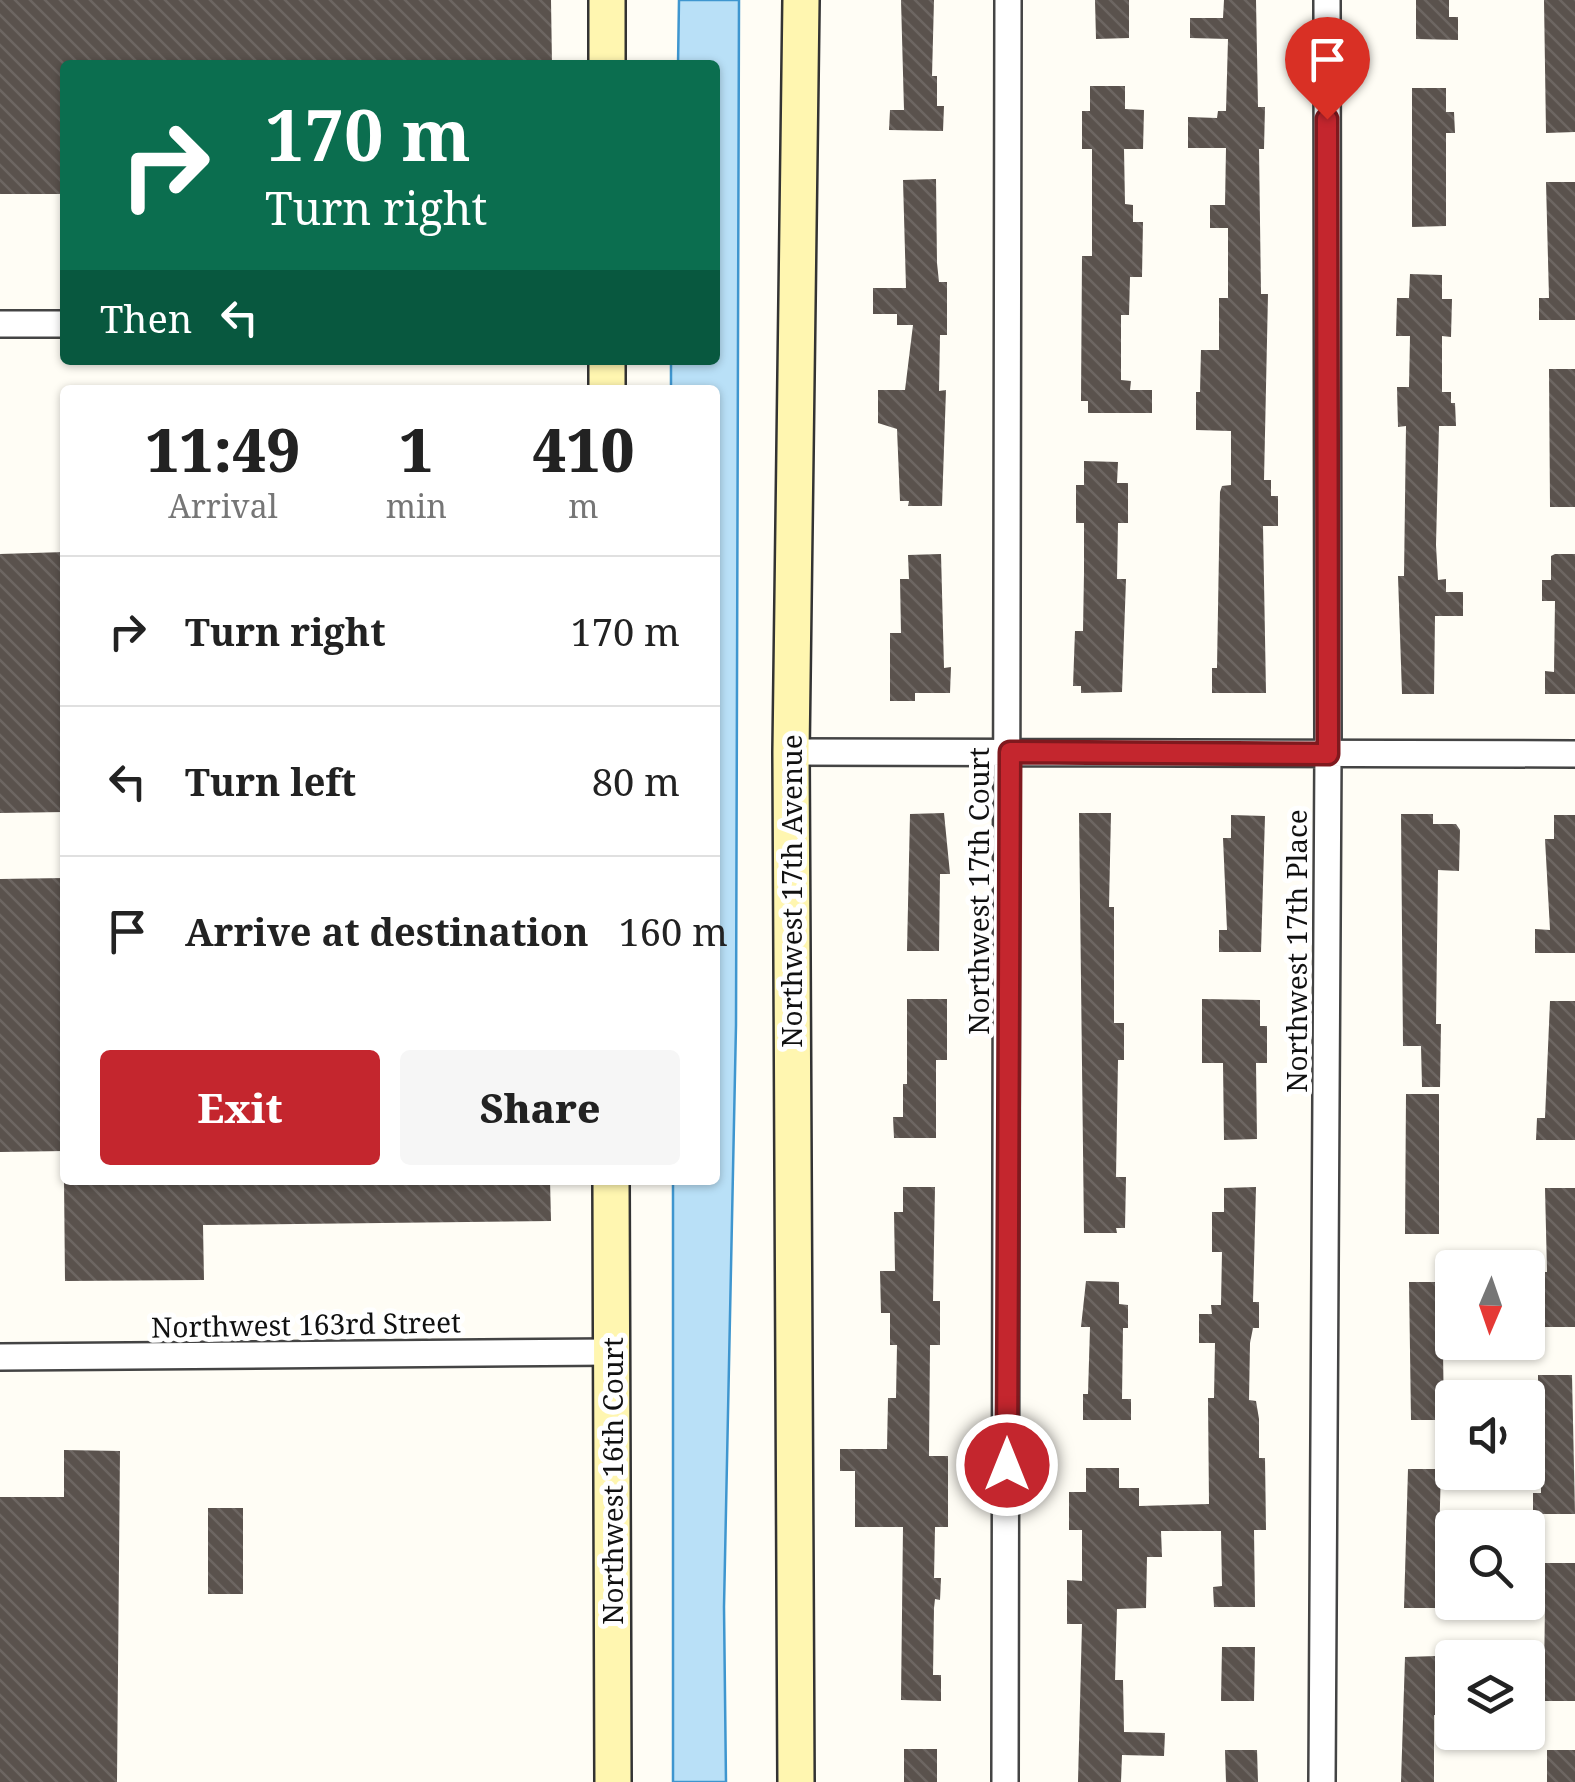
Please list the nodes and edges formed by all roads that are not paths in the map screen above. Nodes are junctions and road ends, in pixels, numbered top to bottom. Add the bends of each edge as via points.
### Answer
1 (608, 0) edge
2 (801, 0) edge
3 (1008, 0) edge
4 (1327, 0) edge
5 (607, 60) edge
6 (0, 324) edge
7 (60, 324) edge
8 (791, 752) junction
9 (1010, 752) junction
10 (1328, 754) junction
11 (1575, 754) edge
12 (612, 1185) edge
13 (612, 1352) junction
14 (0, 1358) edge
15 (614, 1782) edge
16 (796, 1782) edge
17 (1005, 1782) edge
18 (1322, 1782) edge

1 - 5 street
2 - 8 street, Northwest 17th Avenue
3 - 9 street, Northwest 17th Court
4 - 10 street, Northwest 17th Place
6 - 7 street
8 - 9 street
8 - 16 street, Northwest 17th Avenue
9 - 10 street
9 - 17 street, Northwest 17th Court
10 - 11 street
10 - 18 street, Northwest 17th Place
12 - 13 street, Northwest 16th Court
13 - 14 street, Northwest 163rd Street
13 - 15 street, Northwest 16th Court

